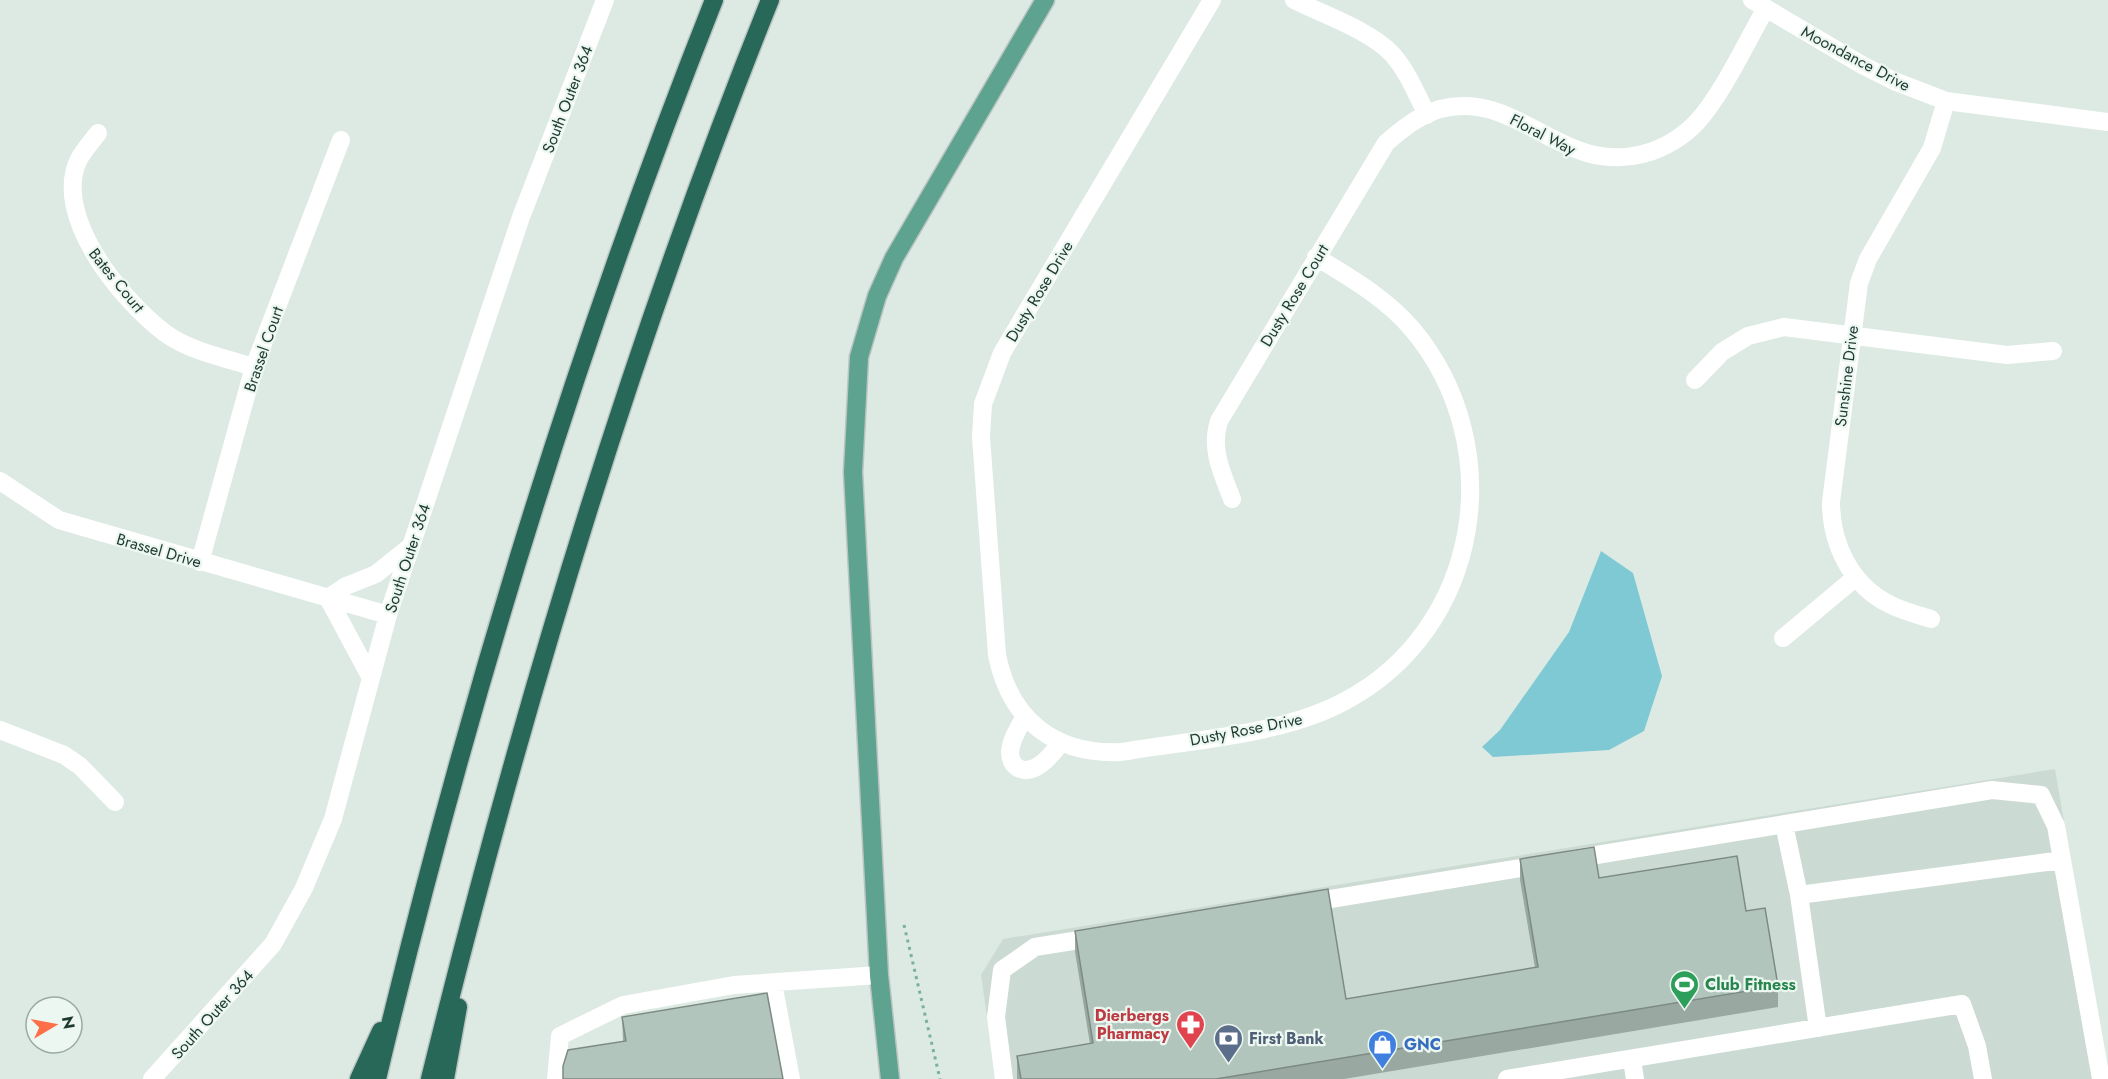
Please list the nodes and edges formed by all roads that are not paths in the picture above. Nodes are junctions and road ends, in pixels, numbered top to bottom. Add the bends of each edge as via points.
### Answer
1 (605, 0) edge
2 (714, 0) edge
3 (770, 0) edge
4 (1045, 0) edge
5 (1212, 0) edge
6 (1294, 0) edge
7 (1759, 4) edge
8 (1946, 101) junction
9 (1427, 115) junction
10 (2108, 122) edge
11 (98, 133) dead end
12 (341, 140) dead end
13 (1316, 257) junction
14 (1851, 335) junction
15 (2053, 351) dead end
16 (254, 367) junction
17 (1695, 380) dead end
18 (0, 481) edge
19 (1232, 499) dead end
20 (411, 546) junction
21 (200, 562) junction
22 (1856, 577) junction
23 (328, 598) junction
24 (388, 615) junction
25 (1931, 619) dead end
26 (1783, 638) dead end
27 (371, 678) junction
28 (1025, 716) junction
29 (0, 730) edge
30 (1061, 743) junction
31 (115, 802) dead end
32 (1784, 824) junction
33 (2062, 860) junction
34 (1799, 896) junction
35 (1292, 905) edge
36 (1117, 934) edge
37 (465, 938) junction
38 (879, 975) junction
39 (773, 983) junction
40 (396, 1000) junction
41 (1818, 1028) junction
42 (1632, 1060) junction
43 (152, 1079) edge
44 (359, 1079) edge
45 (377, 1079) edge
46 (430, 1079) edge
47 (445, 1079) edge
48 (556, 1079) edge
49 (791, 1079) edge
50 (890, 1079) edge
51 (1004, 1079) edge
52 (1507, 1079) edge
53 (1635, 1079) edge
54 (1983, 1079) edge
55 (2101, 1079) edge

1 - 20 street, South Outer 364 via 521,217
2 - 40 highway via 612,275 530,522
3 - 37 highway via 680,237 597,486 528,711
4 - 38 main road via 894,258 877,296 859,357 853,472
5 - 28 street, Dusty Rose Drive via 1002,353 983,404 981,436 997,655 1009,694
6 - 9 street via 1364,34 1390,52 1407,74
7 - 8 street, Moondance Drive via 1862,65
7 - 9 street, Floral Way via 1697,122 1674,142 1650,153 1627,158 1583,154 1516,118 1489,109 1440,109
8 - 10 street, Moondance Drive
8 - 14 street, Sunshine Drive via 1932,148 1868,259 1859,283
9 - 13 street, Dusty Rose Court via 1386,143
11 - 16 street, Bates Court via 78,160 74,183 74,212 90,249 138,308 166,334 199,350
12 - 16 street, Brassel Court
13 - 19 street, Dusty Rose Court via 1214,437
13 - 30 street, Dusty Rose Drive via 1398,314 1428,350 1453,394 1467,442 1472,495 1458,568 1439,609 1413,646 1380,678 1345,702 1302,720 1121,752 1097,753
14 - 15 street via 2007,355
14 - 17 street via 1784,327 1748,336 1722,352
14 - 22 street, Sunshine Drive via 1831,523 1842,557
16 - 21 street, Brassel Court
18 - 21 street, Brassel Drive via 59,520
20 - 23 street via 376,574
20 - 24 street, South Outer 364
21 - 23 street, Brassel Drive
22 - 25 street, Sunshine Drive via 1870,593 1891,606
22 - 26 street
23 - 24 street, Brassel Drive
23 - 27 street
24 - 27 street, South Outer 364
27 - 43 street, South Outer 364 via 333,819 304,888 273,944
28 - 30 street, Dusty Rose Drive
28 - 30 street via 1010,751 1016,767 1023,770 1039,766
29 - 31 street via 64,755
32 - 33 street via 1992,790 2041,795 2056,826
32 - 34 street
32 - 35 street
33 - 34 street
33 - 55 street
34 - 41 street
36 - 51 street via 1035,947 1002,970 996,1017
37 - 46 highway
37 - 47 highway via 455,1033
38 - 39 street
38 - 50 main road
39 - 48 street via 734,985 623,1005 560,1036
39 - 49 street
40 - 44 highway
40 - 45 highway
41 - 42 street
41 - 54 street via 1962,1004 1977,1046
42 - 52 street
42 - 53 street

